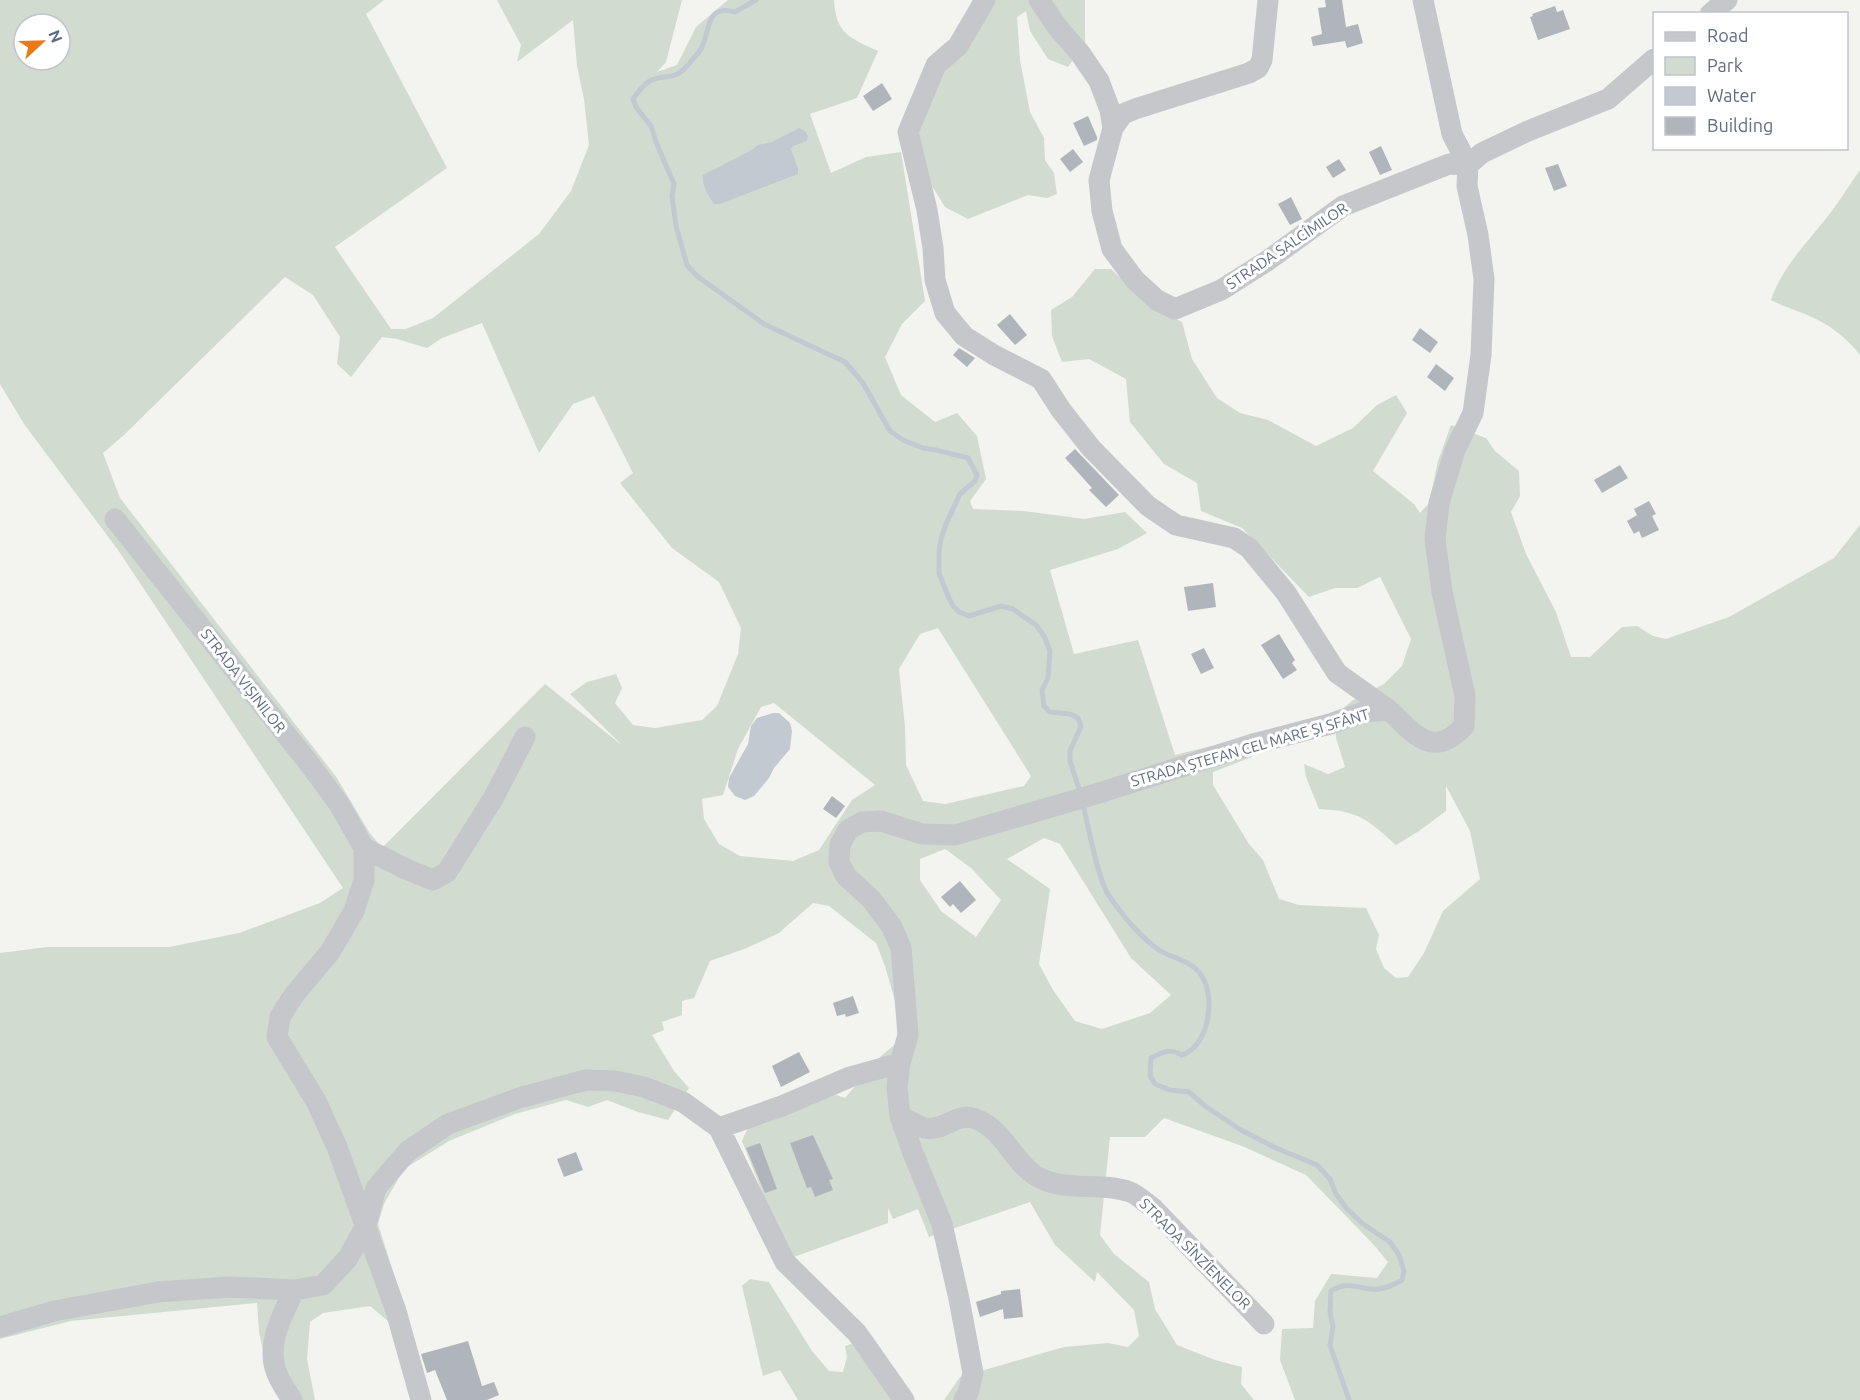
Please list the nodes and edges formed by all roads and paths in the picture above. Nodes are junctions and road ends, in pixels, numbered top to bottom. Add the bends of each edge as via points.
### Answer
1 (985, 0) edge
2 (1039, 0) edge
3 (1268, 0) edge
4 (1423, 0) edge
5 (1727, 0) edge
6 (1712, 12) edge
7 (1653, 60) edge
8 (1113, 128) junction
9 (1468, 165) junction
10 (115, 519) dead end
11 (1389, 710) junction
12 (525, 737) dead end
13 (364, 848) junction
14 (900, 1063) junction
15 (900, 1116) junction
16 (719, 1128) junction
17 (366, 1225) junction
18 (294, 1290) junction
19 (1264, 1324) dead end
20 (0, 1327) edge
21 (292, 1400) edge
22 (421, 1400) edge
23 (904, 1400) edge
24 (964, 1400) edge

1 - 11 street via 958,46 936,65 908,132 927,210 935,280 945,313 964,336 1041,379 1091,448 1148,506 1176,525 1233,538 1249,548 1286,593 1337,673
2 - 8 street via 1099,81
3 - 8 street via 1258,68 1123,114
4 - 9 street via 1452,134
5 - 6 street
7 - 9 street via 1608,99 1509,140
8 - 9 street, STRADA SALCÎMILOR via 1098,180 1112,249 1135,280 1157,300 1175,309 1221,290 1343,206 1449,164
9 - 11 street, STRADA ȘTEFAN CEL MARE ȘI SFÂNT via 1467,186 1484,279 1481,355 1473,413 1455,450 1439,503 1435,540 1465,696 1464,726 1453,738 1434,743 1420,739
10 - 13 street, STRADA VIȘINILOR via 308,762 339,804
11 - 14 street, STRADA ȘTEFAN CEL MARE ȘI SFÂNT via 1364,712 955,835 922,834 881,821 861,822 848,830 840,845 839,862 846,876 872,900 892,927 901,948 908,1035
12 - 13 street via 447,873 433,880
13 - 17 street, STRADA VIȘINILOR via 364,880 354,910 330,952 280,1017 277,1037 316,1101
14 - 15 street, STRADA ȘTEFAN CEL MARE ȘI SFÂNT
14 - 16 street via 850,1077
15 - 19 street, STRADA SÎNZÎENELOR via 926,1128 940,1128 970,1117 998,1132 1018,1159 1035,1175 1053,1184 1132,1192 1153,1208
15 - 24 street, STRADA ȘTEFAN CEL MARE ȘI SFÂNT via 942,1224 959,1299 973,1373
16 - 17 street via 683,1102 644,1087 615,1082 586,1080 522,1097 448,1124 408,1151 376,1188
16 - 23 street via 785,1262 856,1333
17 - 18 street via 348,1258 323,1285
17 - 22 street, STRADA VIȘINILOR
18 - 20 street via 230,1287 158,1292 54,1311
18 - 21 street via 274,1337 273,1354 276,1371

